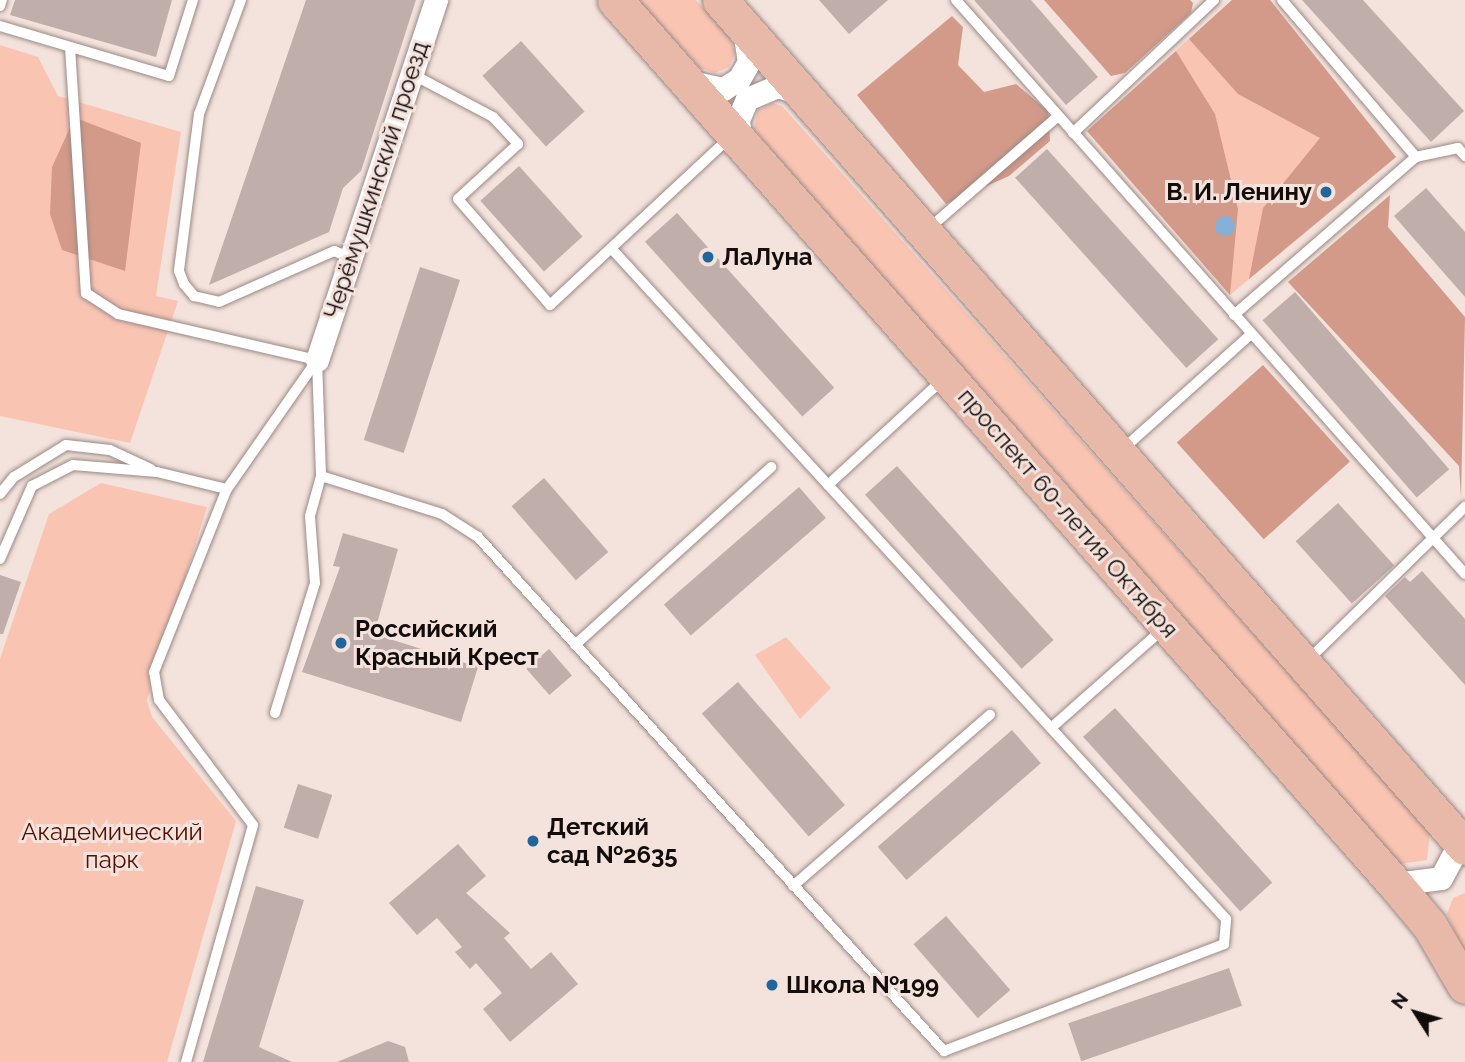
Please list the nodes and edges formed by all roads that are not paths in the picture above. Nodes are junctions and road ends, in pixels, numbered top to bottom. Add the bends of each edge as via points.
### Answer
1 (2, 0) edge
2 (193, 0) edge
3 (241, 0) edge
4 (436, 0) edge
5 (615, 0) edge
6 (956, 0) edge
7 (1214, 0) edge
8 (1282, 0) edge
9 (0, 6) edge
10 (733, 9) edge
11 (0, 26) edge
12 (71, 47) junction
13 (412, 74) junction
14 (687, 80) junction
15 (800, 93) junction
16 (1057, 117) junction
17 (1073, 132) junction
18 (737, 138) junction
19 (1463, 149) edge
20 (1416, 157) junction
21 (924, 233) junction
22 (611, 248) junction
23 (342, 254) junction
24 (1234, 315) junction
25 (1251, 334) junction
26 (317, 360) junction
27 (947, 376) junction
28 (1119, 452) junction
29 (771, 467) dead end
30 (157, 472) junction
31 (321, 476) junction
32 (828, 485) junction
33 (227, 489) junction
34 (0, 494) edge
35 (1465, 507) edge
36 (1432, 538) junction
37 (0, 559) edge
38 (1465, 574) edge
39 (1167, 625) junction
40 (575, 645) junction
41 (1306, 662) junction
42 (275, 713) dead end
43 (990, 715) dead end
44 (1051, 728) junction
45 (1460, 840) edge
46 (1395, 884) junction
47 (793, 886) junction
48 (1465, 986) edge
49 (186, 1062) edge

1 - 9 lane
2 - 12 lane via 169,76
3 - 23 lane via 199,114 179,271 194,296 219,302
4 - 13 street, Черёмушкинский проезд
5 - 14 main road, проспект 60-летия Октября
6 - 16 lane
7 - 17 lane
8 - 20 lane
10 - 14 street via 750,44 739,79 723,89
10 - 15 main road
11 - 12 lane
12 - 26 lane via 86,293 118,314
13 - 22 lane via 493,117 518,144 458,199 550,305
13 - 23 street, Черёмушкинский проезд
14 - 18 main road, проспект 60-летия Октября
15 - 18 street via 779,86 747,99 738,120
15 - 21 main road
16 - 17 lane
16 - 21 lane
17 - 24 lane
18 - 22 lane
18 - 27 main road, проспект 60-летия Октября
19 - 20 lane
20 - 24 lane
21 - 28 main road
22 - 32 lane
23 - 26 street, Черёмушкинский проезд
24 - 25 lane
25 - 28 lane
25 - 36 lane
26 - 31 lane
26 - 33 lane
27 - 32 lane
27 - 39 main road, проспект 60-летия Октября
28 - 41 main road
29 - 40 lane
30 - 33 lane
30 - 34 lane via 110,450 66,445 14,477
30 - 37 lane via 73,466 55,471 32,486
31 - 40 lane via 463,523
31 - 42 lane via 310,516 315,583
32 - 44 lane
33 - 49 lane via 154,672 159,700 253,825
35 - 36 lane
36 - 38 lane
36 - 41 lane
39 - 44 lane
39 - 46 main road, проспект 60-летия Октября
40 - 47 lane
41 - 45 main road
43 - 47 lane
44 - 47 lane via 1226,919 1224,944 944,1051
45 - 46 street via 1441,878
46 - 48 main road, проспект 60-летия Октября via 1430,926

